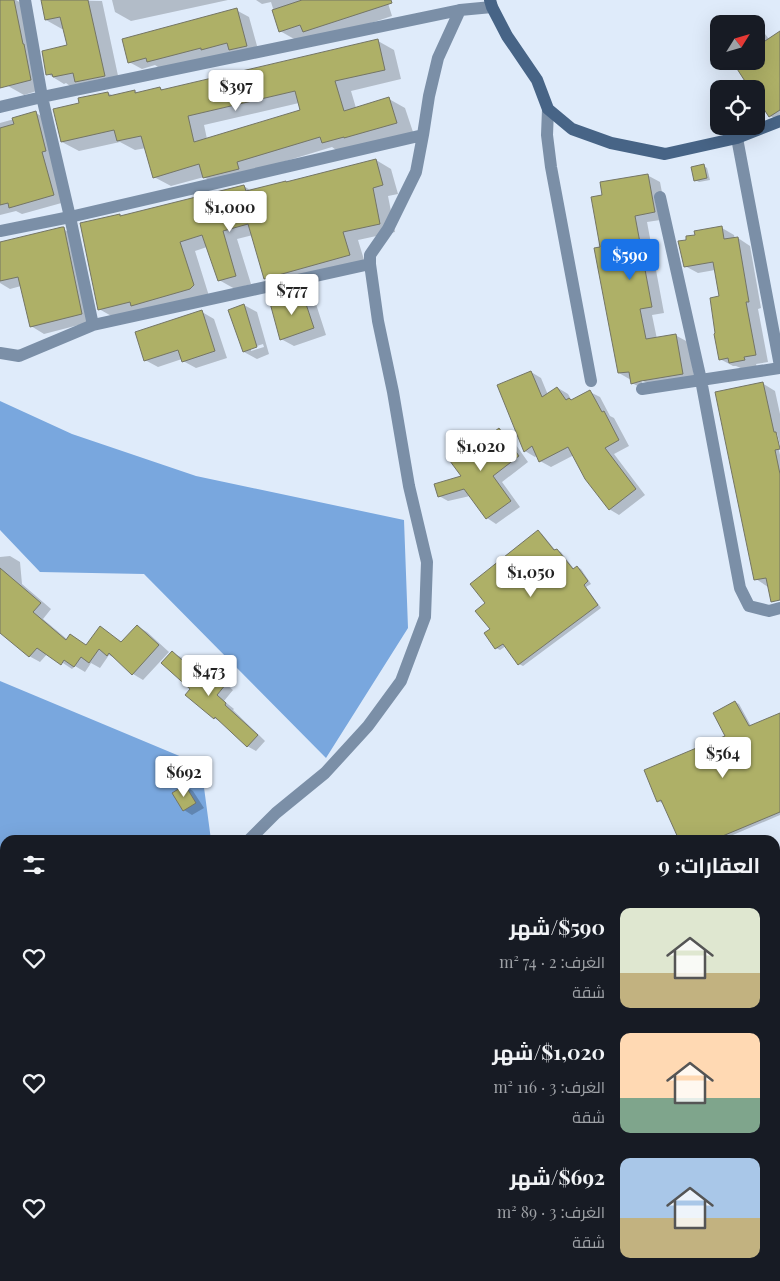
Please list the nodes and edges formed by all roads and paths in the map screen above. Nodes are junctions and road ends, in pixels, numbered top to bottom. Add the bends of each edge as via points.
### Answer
1 (24, 0) edge
2 (491, 4) edge
3 (460, 10) junction
4 (42, 97) junction
5 (0, 107) edge
6 (548, 109) junction
7 (780, 121) edge
8 (424, 135) junction
9 (737, 138) junction
10 (660, 197) dead end
11 (70, 217) junction
12 (0, 231) edge
13 (370, 264) junction
14 (93, 325) junction
15 (0, 353) edge
16 (780, 367) edge
17 (701, 380) junction
18 (592, 381) dead end
19 (642, 389) dead end
20 (780, 608) edge
21 (254, 835) edge

1 - 4 street
2 - 3 street
2 - 6 main road via 507,36 537,80
3 - 4 street
3 - 8 street via 438,58
4 - 5 street
4 - 11 street
6 - 9 main road via 572,130 665,154
6 - 18 street via 551,167
7 - 9 main road
8 - 11 street
8 - 13 street via 416,172 388,229 370,255
9 - 16 street
10 - 17 street
11 - 12 street
11 - 14 street
13 - 14 street
13 - 21 street via 409,486 426,562 425,617 401,681 368,726 326,773
14 - 15 street via 19,356
16 - 17 street
17 - 19 street
17 - 20 street via 740,588 750,606 770,611

